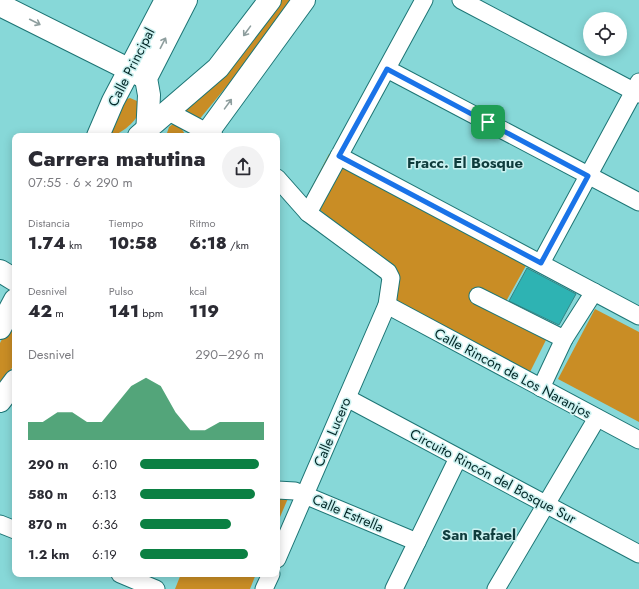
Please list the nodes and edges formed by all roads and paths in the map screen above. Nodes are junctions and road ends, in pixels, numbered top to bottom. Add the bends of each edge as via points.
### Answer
1 (166, 0) edge
2 (186, 0) edge
3 (270, 0) edge
4 (304, 0) edge
5 (424, 0) edge
6 (461, 0) edge
7 (0, 5) edge
8 (387, 69) junction
9 (138, 74) junction
10 (637, 89) edge
11 (170, 112) junction
12 (100, 133) edge
13 (145, 133) edge
14 (205, 133) edge
15 (209, 133) edge
16 (339, 156) junction
17 (588, 176) junction
18 (280, 182) edge
19 (639, 202) edge
20 (308, 213) junction
21 (541, 263) junction
22 (0, 271) edge
23 (12, 278) edge
24 (594, 292) junction
25 (478, 296) dead end
26 (387, 305) junction
27 (12, 306) edge
28 (639, 316) edge
29 (0, 328) edge
30 (564, 339) junction
31 (12, 385) edge
32 (541, 388) junction
33 (347, 398) junction
34 (0, 401) edge
35 (597, 418) junction
36 (639, 440) edge
37 (458, 458) junction
38 (280, 490) edge
39 (305, 495) junction
40 (546, 504) junction
41 (0, 524) edge
42 (12, 529) edge
43 (417, 542) junction
44 (280, 553) edge
45 (639, 554) edge
46 (127, 577) edge
47 (270, 577) edge
48 (156, 589) edge
49 (264, 589) edge
50 (394, 589) edge
51 (497, 589) edge

1 - 9 main road, Calle Principal
9 -> 2 main road, Calle Principal
3 -> 11 main road via 218,68
15 -> 4 main road
5 - 8 street
6 - 10 street
7 -> 9 main road
8 - 16 street
8 - 17 street
9 - 12 main road, Calle Principal
9 - 13 main road, Calle Principal via 150,95
10 - 17 street
11 - 13 main road
11 - 14 street
16 - 20 street
16 - 21 street
17 - 19 street
17 - 21 street
18 - 20 street, Calle Lucero
20 - 26 street, Calle Lucero via 388,272 391,278
21 - 24 street
22 - 23 main road
24 - 28 street
24 - 30 street
25 - 30 street
26 - 32 street, Calle Rincón de Los Naranjos
26 - 33 street, Calle Lucero
27 - 29 main road
30 - 32 street
31 - 34 main road
32 - 35 street, Calle Rincón de Los Naranjos
33 - 37 street, Circuito Rincón del Bosque Sur
33 - 39 street, Calle Lucero
35 - 36 street, Calle Rincón de Los Naranjos
35 - 40 street
37 - 40 street, Circuito Rincón del Bosque Sur
37 - 43 street
38 - 39 street, Calle Estrella via 296,491
39 - 43 street, Calle Estrella
39 - 44 street, Calle Lucero
40 - 45 street, Circuito Rincón del Bosque Sur
40 - 51 street
41 - 42 street
43 - 50 street
46 - 48 street
47 - 49 street

